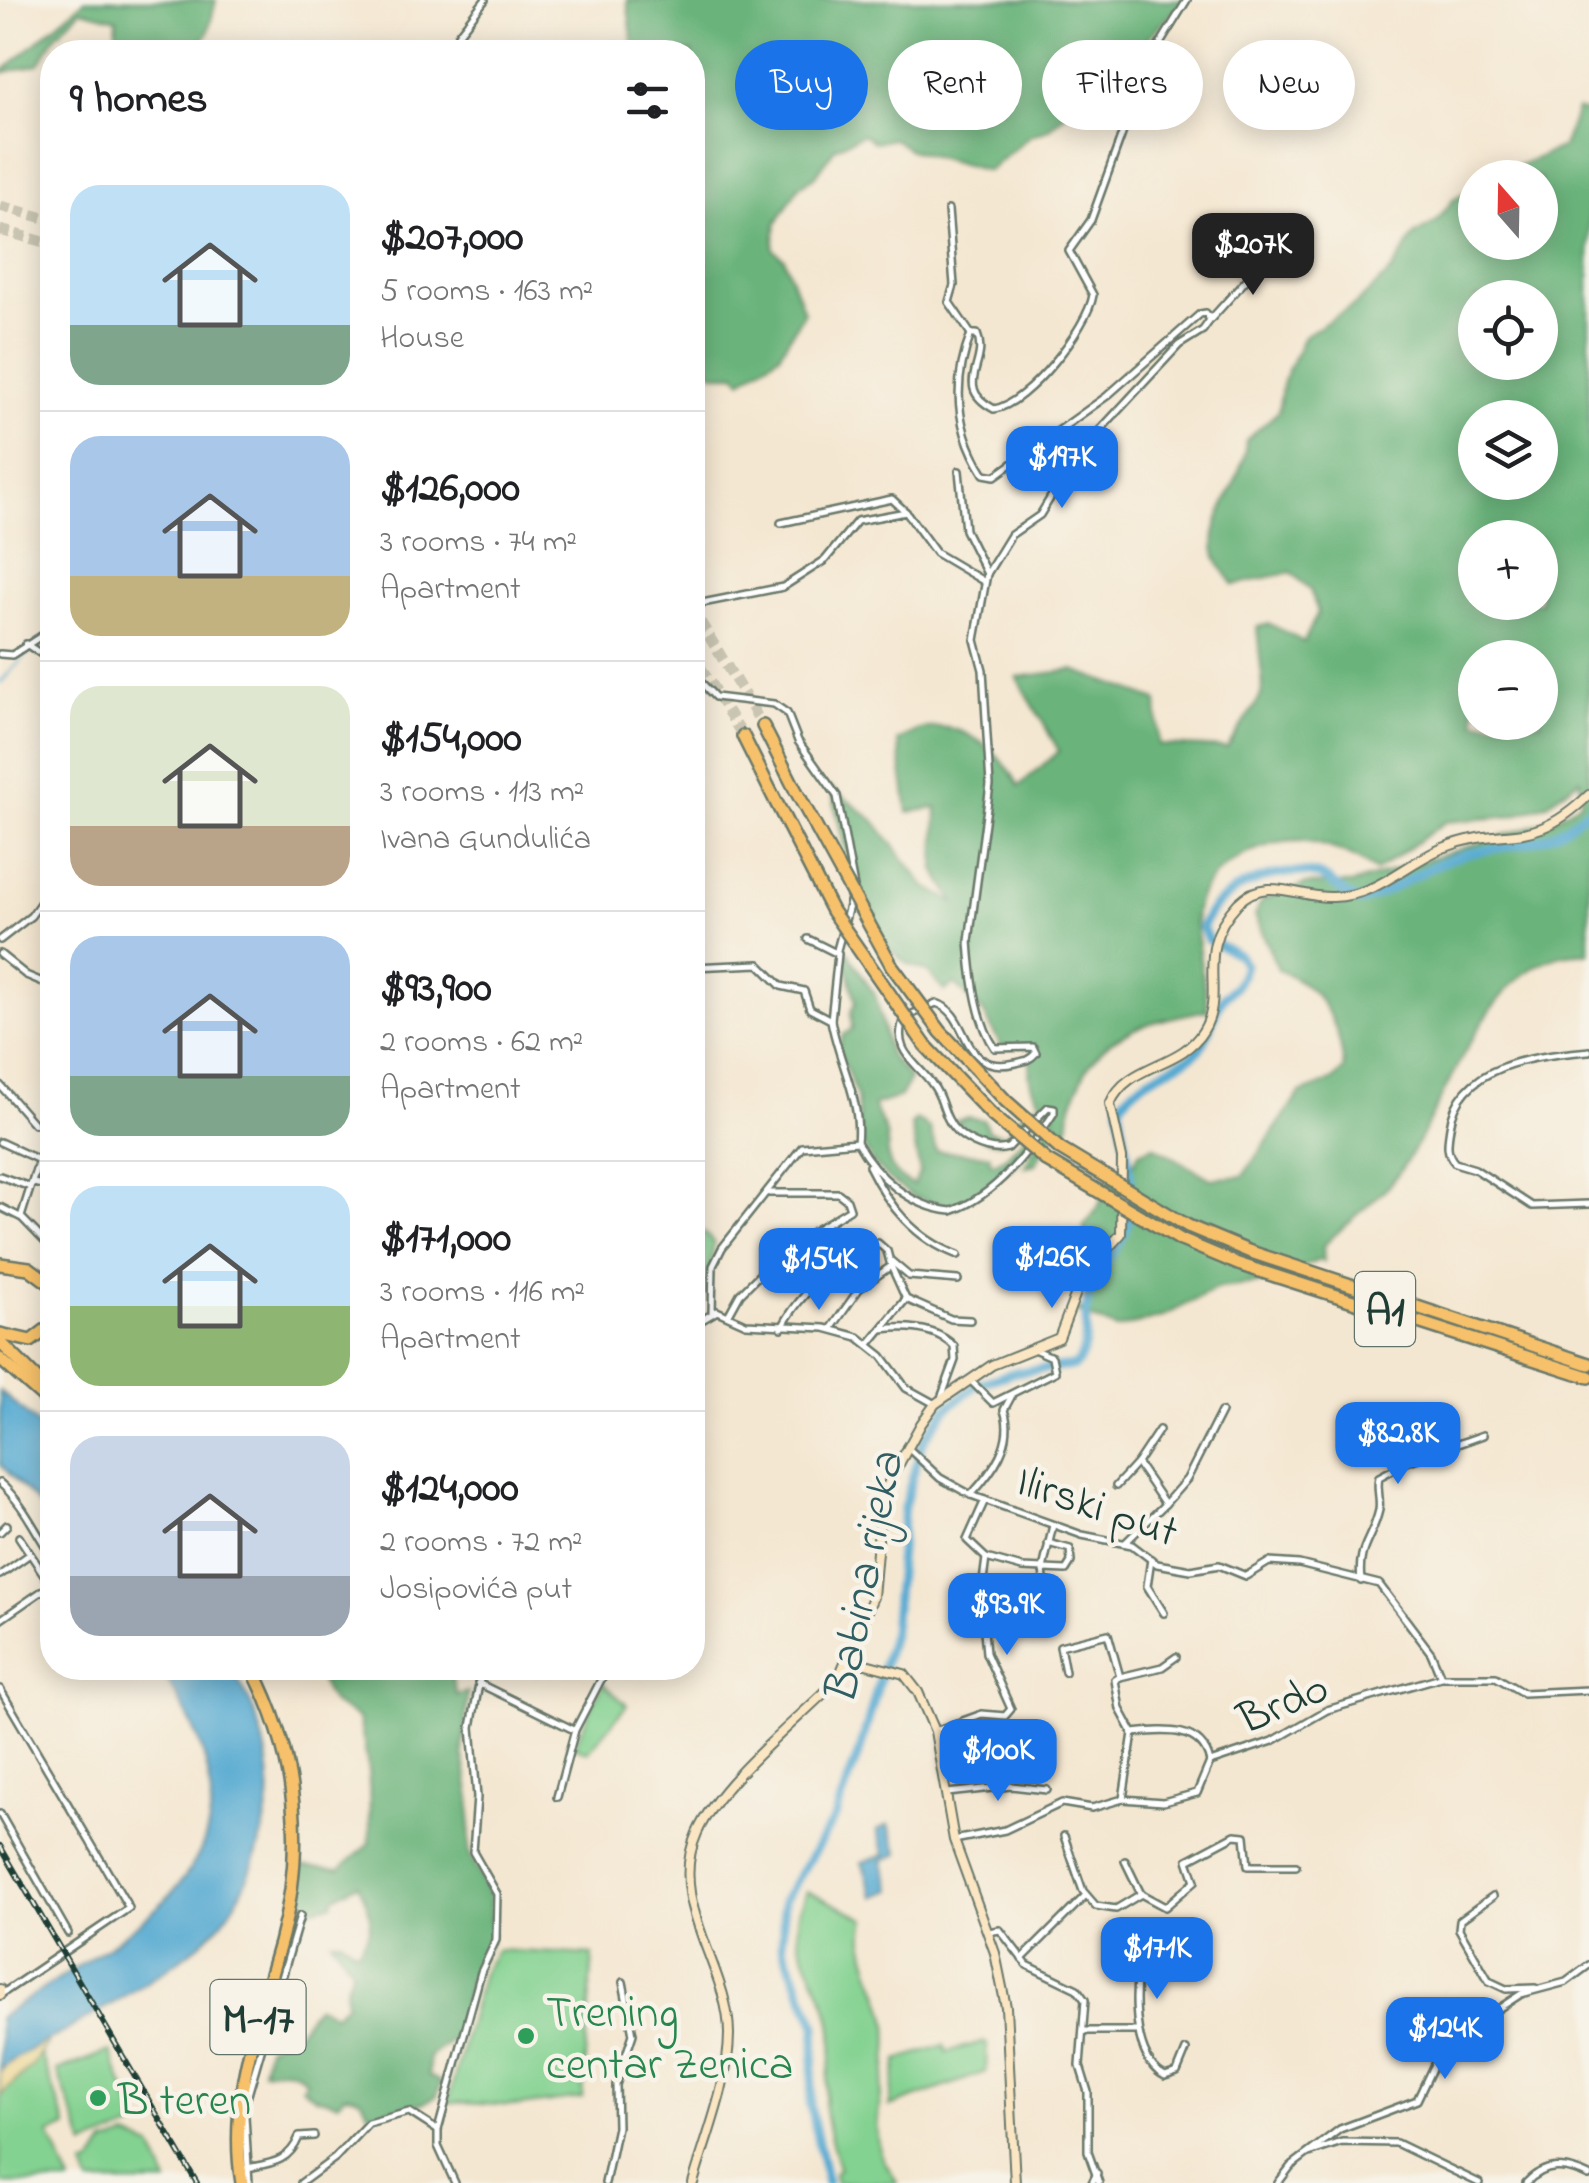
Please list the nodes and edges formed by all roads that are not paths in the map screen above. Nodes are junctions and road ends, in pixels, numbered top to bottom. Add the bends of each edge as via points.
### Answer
1 (485, 0) edge
2 (1178, 0) edge
3 (1187, 0) edge
4 (1180, 11) junction
5 (455, 40) edge
6 (948, 210) dead end
7 (1274, 249) dead end
8 (1210, 320) junction
9 (971, 334) junction
10 (959, 472) dead end
11 (906, 512) junction
12 (782, 523) dead end
13 (986, 578) junction
14 (705, 603) edge
15 (40, 640) edge
16 (31, 648) junction
17 (0, 654) edge
18 (40, 654) edge
19 (705, 689) edge
20 (763, 726) tunnel mouth
21 (744, 736) tunnel mouth
22 (1589, 795) edge
23 (40, 903) edge
24 (808, 938) dead end
25 (0, 940) edge
26 (837, 950) junction
27 (0, 954) edge
28 (705, 966) edge
29 (40, 981) edge
30 (831, 1020) junction
31 (1589, 1051) edge
32 (0, 1084) edge
33 (34, 1124) dead end
34 (0, 1142) edge
35 (857, 1142) junction
36 (870, 1163) junction
37 (0, 1176) edge
38 (32, 1185) junction
39 (40, 1185) edge
40 (770, 1193) junction
41 (1589, 1204) edge
42 (0, 1207) edge
43 (21, 1217) junction
44 (40, 1237) edge
45 (958, 1255) dead end
46 (890, 1263) junction
47 (0, 1264) edge
48 (40, 1278) edge
49 (958, 1280) dead end
50 (906, 1299) junction
51 (712, 1312) junction
52 (728, 1315) junction
53 (705, 1317) edge
54 (970, 1320) dead end
55 (782, 1328) junction
56 (831, 1329) junction
57 (882, 1329) junction
58 (1, 1334) edge
59 (40, 1334) edge
60 (870, 1343) junction
61 (1033, 1349) junction
62 (0, 1359) edge
63 (1589, 1364) edge
64 (1589, 1377) edge
65 (40, 1380) edge
66 (972, 1385) junction
67 (40, 1394) edge
68 (1011, 1396) junction
69 (937, 1402) junction
70 (1221, 1412) dead end
71 (1159, 1430) dead end
72 (1483, 1435) dead end
73 (911, 1450) junction
74 (1137, 1462) junction
75 (0, 1483) edge
76 (1116, 1486) dead end
77 (972, 1495) junction
78 (985, 1500) junction
79 (1165, 1504) junction
80 (8, 1525) dead end
81 (1053, 1525) junction
82 (0, 1532) edge
83 (18, 1537) dead end
84 (40, 1541) edge
85 (1048, 1543) junction
86 (1125, 1543) junction
87 (30, 1554) junction
88 (986, 1558) junction
89 (1151, 1559) junction
90 (40, 1568) edge
91 (1043, 1569) junction
92 (1, 1572) edge
93 (1361, 1580) junction
94 (40, 1592) edge
95 (1046, 1598) dead end
96 (1164, 1613) dead end
97 (0, 1620) edge
98 (1176, 1657) dead end
99 (850, 1658) junction
100 (862, 1664) junction
101 (1065, 1672) dead end
102 (1441, 1677) junction
103 (1120, 1678) junction
104 (258, 1680) edge
105 (479, 1680) edge
106 (601, 1680) edge
107 (837, 1681) junction
108 (478, 1683) junction
109 (0, 1689) edge
110 (1589, 1690) edge
111 (575, 1730) junction
112 (935, 1730) junction
113 (1133, 1734) junction
114 (1210, 1762) junction
115 (1047, 1790) dead end
116 (947, 1793) junction
117 (557, 1797) dead end
118 (1123, 1799) junction
119 (0, 1814) edge
120 (1064, 1836) dead end
121 (954, 1840) junction
122 (1125, 1861) dead end
123 (1296, 1866) dead end
124 (1141, 1894) junction
125 (1086, 1895) junction
126 (1492, 1896) dead end
127 (300, 1916) dead end
128 (1164, 1925) dead end
129 (988, 1932) junction
130 (68, 1933) dead end
131 (1022, 1960) junction
132 (1588, 1967) edge
133 (623, 1982) dead end
134 (1535, 1988) junction
135 (1, 1992) edge
136 (1138, 2030) junction
137 (1084, 2031) junction
138 (1186, 2050) dead end
139 (438, 2130) junction
140 (314, 2136) dead end
141 (1306, 2153) junction
142 (247, 2168) junction
143 (1589, 2176) edge
144 (246, 2183) edge
145 (301, 2183) edge
146 (455, 2183) edge
147 (605, 2183) edge
148 (693, 2183) edge
149 (1015, 2183) edge
150 (1096, 2183) edge
151 (1278, 2183) edge
152 (1479, 2183) edge
153 (1526, 2183) edge

1 - 5 street
2 - 4 street
3 - 4 street
4 - 9 street via 1147,65 1091,220 1069,251 1094,295 1072,338 1026,395 994,409 974,392 981,346
6 - 9 street via 954,285 949,302
7 - 8 street
8 - 9 street via 1200,314 1107,396 995,476 984,474 974,459 956,392
8 - 13 street via 1075,457 1040,515 1011,535
10 - 13 street via 965,530
11 - 12 street via 892,499
11 - 13 street via 936,553
11 - 14 street via 857,521 825,560 771,592
13 - 36 street via 975,640 990,785 970,963 995,1048 1032,1047 1036,1053 1019,1063 993,1064 972,1051 953,1014 936,1003 904,1018 900,1036 908,1062 931,1082 950,1124 987,1148 1008,1148 1054,1108 1016,1168 960,1208 945,1211 911,1198
15 - 16 street
16 - 17 street
16 - 18 street
19 - 26 street via 726,700 774,704 786,713 837,796 854,888
20 - 63 highway, A1, bridge via 883,952 941,1032 1060,1148 1188,1226 1248,1251
21 - 64 highway, A1, bridge via 832,912 925,1045 1047,1161 1181,1240 1238,1264
22 - 61 main road via 1553,826 1445,847 1359,892 1336,898 1287,888 1238,904 1210,952 1210,1019 1202,1034 1178,1056 1120,1085 1110,1104 1122,1158 1121,1234 1082,1277 1064,1332
23 - 25 street
24 - 26 street
26 - 30 street
27 - 29 street
28 - 30 street via 759,964 781,986 800,988 810,1009
30 - 35 street via 854,1098
31 - 41 street via 1484,1073 1456,1104 1448,1149 1456,1163 1532,1206
32 - 33 street
34 - 38 street via 39,1160
35 - 36 street
35 - 40 street via 802,1147
36 - 45 street via 915,1232
37 - 38 street
38 - 39 street
38 - 43 street
40 - 51 street via 722,1248 714,1266
40 - 52 street via 838,1194 850,1209 786,1248
42 - 43 street
43 - 44 street
46 - 49 street via 909,1276
46 - 50 street
46 - 55 street via 878,1243 855,1249
46 - 56 street via 859,1289
47 - 48 highway via 20,1264
50 - 54 street
50 - 57 street
51 - 52 street
51 - 53 street
52 - 55 street
55 - 56 street
56 - 60 street
57 - 60 street
57 - 69 street via 905,1326 954,1346
58 - 59 highway via 31,1341
58 - 65 highway
60 - 69 street via 906,1388
61 - 66 main road via 992,1365
61 - 68 street via 1052,1358 1055,1369
62 - 67 highway
66 - 68 street via 993,1403
66 - 69 main road
68 - 77 street via 1004,1410 1004,1450
69 - 73 main road
70 - 79 street via 1187,1479
71 - 74 street
72 - 93 street via 1380,1477 1380,1506 1358,1556
73 - 77 street, Ilirski put via 940,1478
73 - 99 main road via 882,1494 873,1597
74 - 76 street
74 - 79 street
75 - 84 street via 22,1505
77 - 78 street, Ilirski put
78 - 81 street, Ilirski put
78 - 88 street via 967,1538
79 - 86 street
80 - 82 street
81 - 85 street
81 - 86 street, Ilirski put
83 - 87 street
85 - 91 street
85 - 91 street via 1068,1547 1071,1562 1066,1570
86 - 89 street, Ilirski put
87 - 90 street
87 - 92 street
88 - 91 street
88 - 112 street via 986,1653 1012,1709
89 - 93 street, Ilirski put via 1191,1570 1219,1566 1246,1576 1269,1562 1298,1564
89 - 96 street via 1147,1586
91 - 95 street
93 - 102 street, Ilirski put via 1379,1584
94 - 97 street
98 - 103 street via 1162,1668
99 - 100 main road
99 - 107 main road
100 - 107 main road
100 - 112 main road via 900,1672 918,1692
101 - 103 street via 1060,1646 1108,1634
102 - 110 street, Brdo via 1496,1677 1523,1693
102 - 114 street, Brdo via 1327,1710 1273,1741
103 - 113 street via 1120,1710
104 - 144 highway, M-17 via 288,1762 296,1853 242,2086
105 - 108 street
106 - 111 street
107 - 148 main road via 730,1784 691,1848 690,1891 729,2030
108 - 111 street
108 - 139 street via 471,1726 478,1797 474,1852 496,1894 496,1940 481,1972
109 - 135 street via 128,1908
111 - 117 street
112 - 116 main road
113 - 114 street, Brdo via 1166,1729 1193,1738 1207,1748
113 - 118 street
114 - 118 street via 1197,1793 1163,1802
115 - 116 street via 1011,1786
116 - 121 main road
118 - 121 street via 1092,1808 1062,1803 1006,1830
119 - 130 street
120 - 125 street
121 - 129 main road
122 - 124 street
123 - 124 street via 1248,1866 1241,1834 1188,1860 1195,1882 1171,1904 1162,1907
124 - 125 street via 1116,1909 1096,1906
125 - 131 street
126 - 134 street via 1460,1920 1459,1930 1488,1982
127 - 142 street via 246,2104
128 - 136 street via 1146,1934 1134,1970
129 - 131 street via 1000,1930
129 - 149 main road via 1006,2007
131 - 137 street via 1081,1992
132 - 134 street via 1566,1982
133 - 147 street via 632,2034 616,2084 617,2127
134 - 141 street via 1454,2037 1413,2103 1362,2118
136 - 137 street
136 - 138 street via 1146,2059 1166,2076 1177,2072
137 - 150 street via 1080,2066
139 - 145 street via 409,2112 368,2124
139 - 146 street
140 - 142 street via 298,2137 279,2162
141 - 151 street
141 - 152 street via 1342,2142 1396,2144
142 - 144 street
143 - 153 street via 1558,2166

